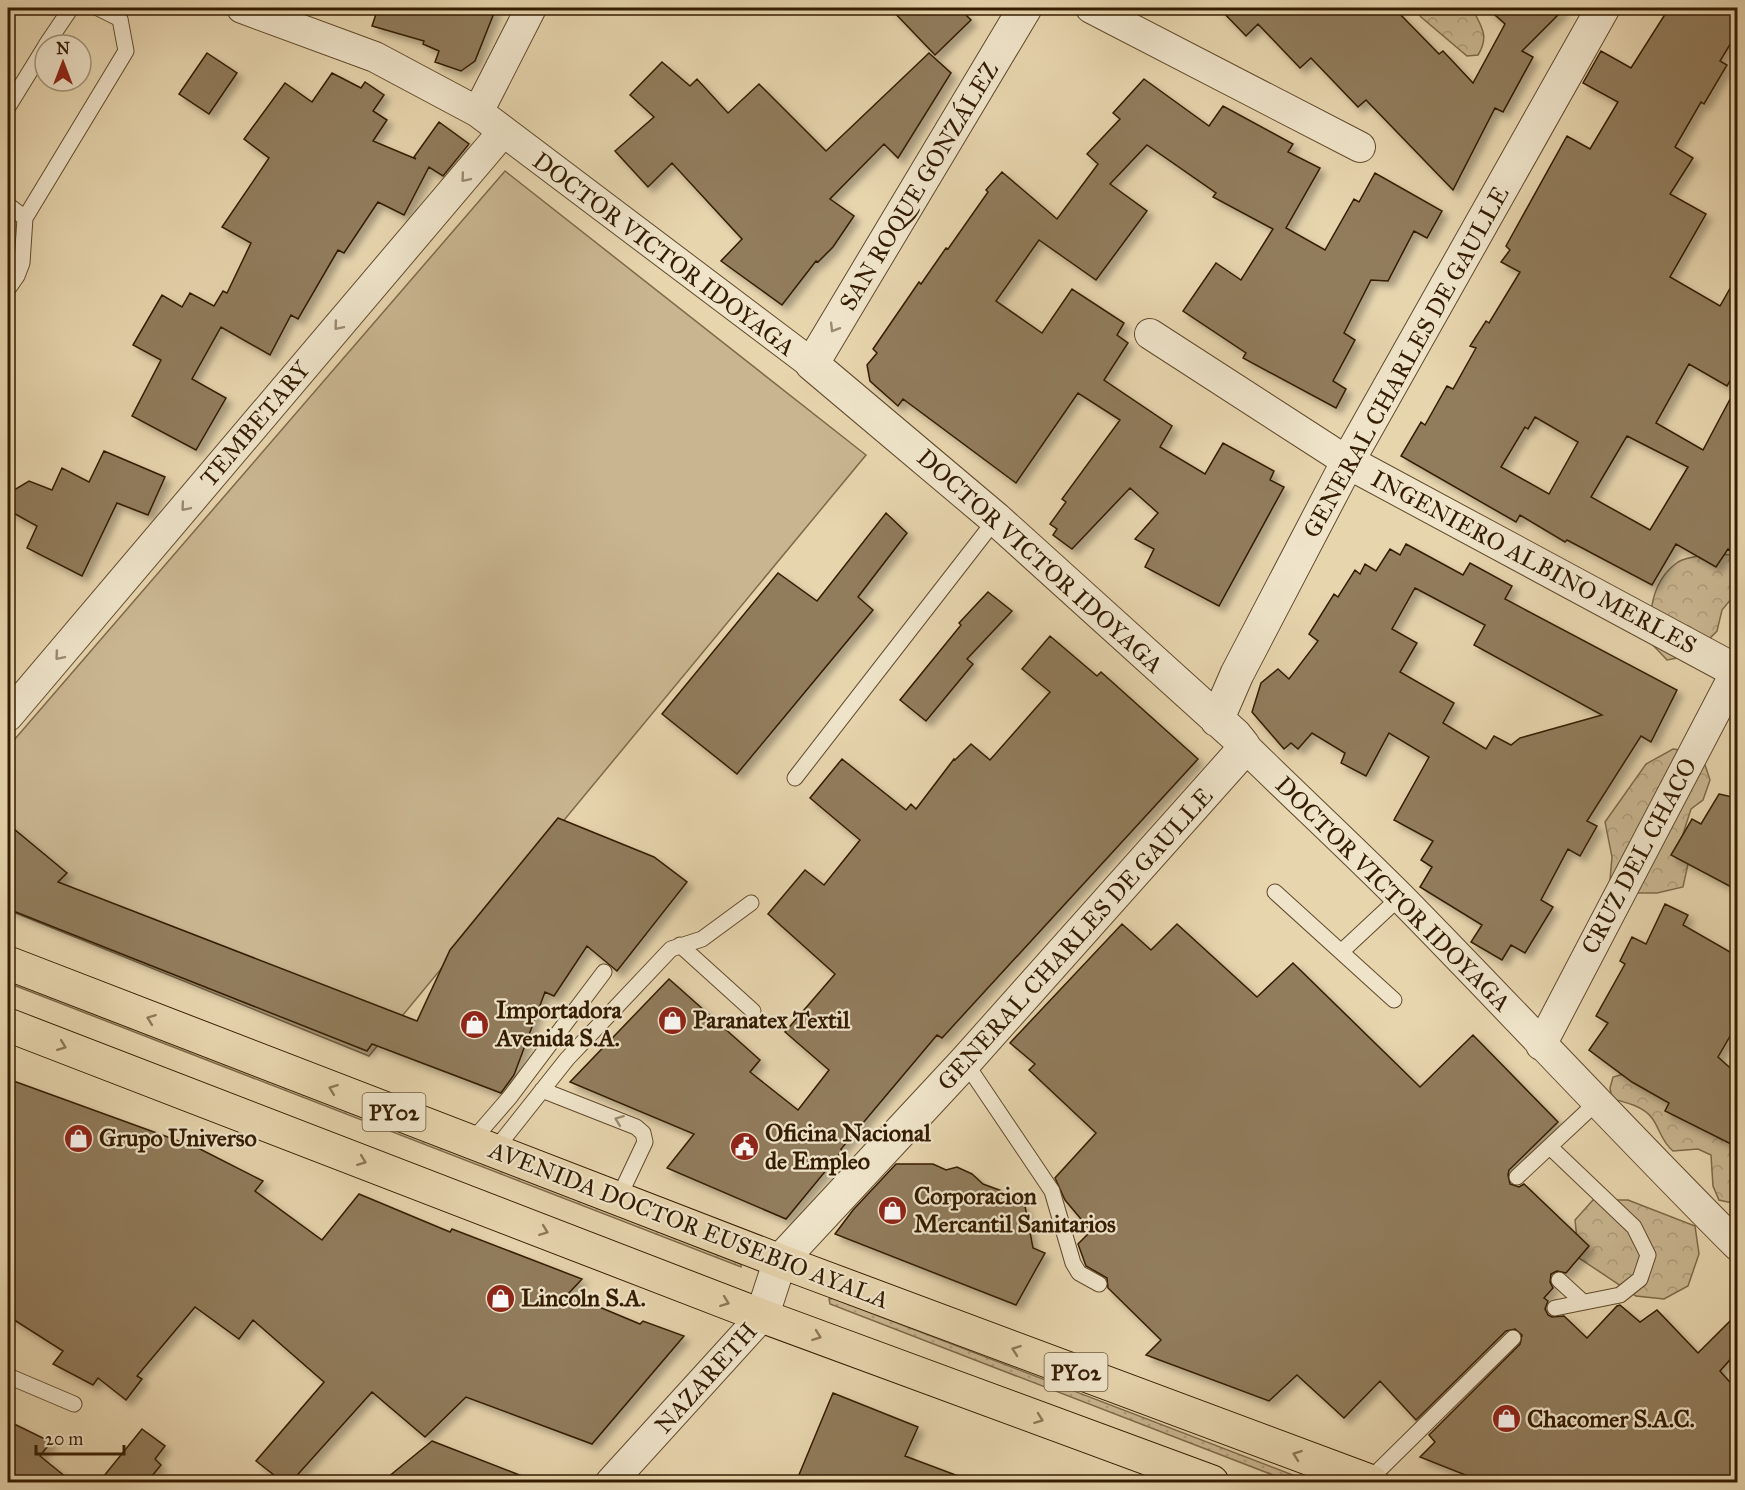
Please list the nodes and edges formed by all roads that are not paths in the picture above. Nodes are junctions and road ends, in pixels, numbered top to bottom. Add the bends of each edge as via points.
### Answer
1 (71, 8) edge
2 (243, 8) edge
3 (531, 8) edge
4 (1026, 8) edge
5 (1091, 8) edge
6 (1603, 8) edge
7 (105, 9) edge
8 (55, 33) edge
9 (33, 67) edge
10 (8, 108) edge
11 (478, 112) junction
12 (502, 133) junction
13 (1360, 147) dead end
14 (8, 205) edge
15 (25, 218) junction
16 (8, 289) edge
17 (1150, 334) dead end
18 (812, 364) junction
19 (1348, 462) junction
20 (996, 519) junction
21 (1737, 670) edge
22 (8, 716) edge
23 (1217, 720) junction
24 (1243, 745) junction
25 (795, 778) dead end
26 (1275, 892) dead end
27 (1400, 897) junction
28 (751, 903) dead end
29 (680, 945) junction
30 (1341, 952) junction
31 (8, 963) edge
32 (604, 972) dead end
33 (1394, 1000) dead end
34 (753, 1011) dead end
35 (8, 1025) edge
36 (1541, 1045) junction
37 (965, 1062) junction
38 (542, 1090) junction
39 (1596, 1102) junction
40 (482, 1147) junction
41 (1550, 1147) junction
42 (1517, 1178) dead end
43 (618, 1199) junction
44 (1737, 1246) edge
45 (780, 1261) junction
46 (1560, 1280) dead end
47 (1099, 1284) dead end
48 (1583, 1302) junction
49 (1555, 1308) dead end
50 (762, 1316) junction
51 (1513, 1338) dead end
52 (8, 1376) edge
53 (74, 1404) dead end
54 (610, 1482) edge
55 (1212, 1482) edge
56 (1370, 1482) edge

1 - 8 lane
2 - 11 street, DOCTOR VICTOR IDOYAGA via 375,57
3 - 11 street
4 -> 18 street, SAN ROQUE GONZÁLEZ
5 - 13 street
6 - 19 street, GENERAL CHARLES DE GAULLE
7 - 15 lane via 120,19 126,51
9 - 10 lane
11 - 12 street, DOCTOR VICTOR IDOYAGA
12 - 18 street, DOCTOR VICTOR IDOYAGA
12 -> 22 street, TEMBETARY
14 - 15 lane
15 - 16 lane via 22,263
17 - 19 street, INGENIERO ALBINO MERLES
18 - 20 street, DOCTOR VICTOR IDOYAGA
19 - 21 street, INGENIERO ALBINO MERLES
19 - 23 street, GENERAL CHARLES DE GAULLE
20 - 23 street, DOCTOR VICTOR IDOYAGA
20 - 25 lane
21 - 36 street, CRUZ DEL CHACO
23 - 24 street, DOCTOR VICTOR IDOYAGA
24 - 27 street, DOCTOR VICTOR IDOYAGA
24 - 37 street, GENERAL CHARLES DE GAULLE via 1237,757
26 - 30 lane
27 - 30 lane
27 - 36 street, DOCTOR VICTOR IDOYAGA
28 - 29 lane via 702,939
29 - 34 lane
29 - 38 lane via 671,949
30 - 33 lane
40 -> 31 highway, AVENIDA DOCTOR EUSEBIO AYALA / PY02
32 - 40 lane via 510,1097
35 -> 50 highway, PY02
36 - 39 street, DOCTOR VICTOR IDOYAGA
37 - 45 street, GENERAL CHARLES DE GAULLE
37 - 47 lane via 1052,1191 1079,1274
38 - 40 lane
43 -> 38 lane via 645,1142 644,1133
39 - 41 lane
39 - 44 street, DOCTOR VICTOR IDOYAGA
40 - 43 highway, AVENIDA DOCTOR EUSEBIO AYALA / PY02
41 - 42 lane
41 - 48 lane via 1634,1227 1648,1255 1640,1279 1620,1295
43 - 45 highway, AVENIDA DOCTOR EUSEBIO AYALA / PY02
45 - 50 street, NAZARETH
56 -> 45 highway, AVENIDA DOCTOR EUSEBIO AYALA / PY02
46 - 48 lane
48 - 49 lane
50 - 54 street, NAZARETH
50 -> 55 highway, PY02
51 - 56 lane
52 - 53 lane

